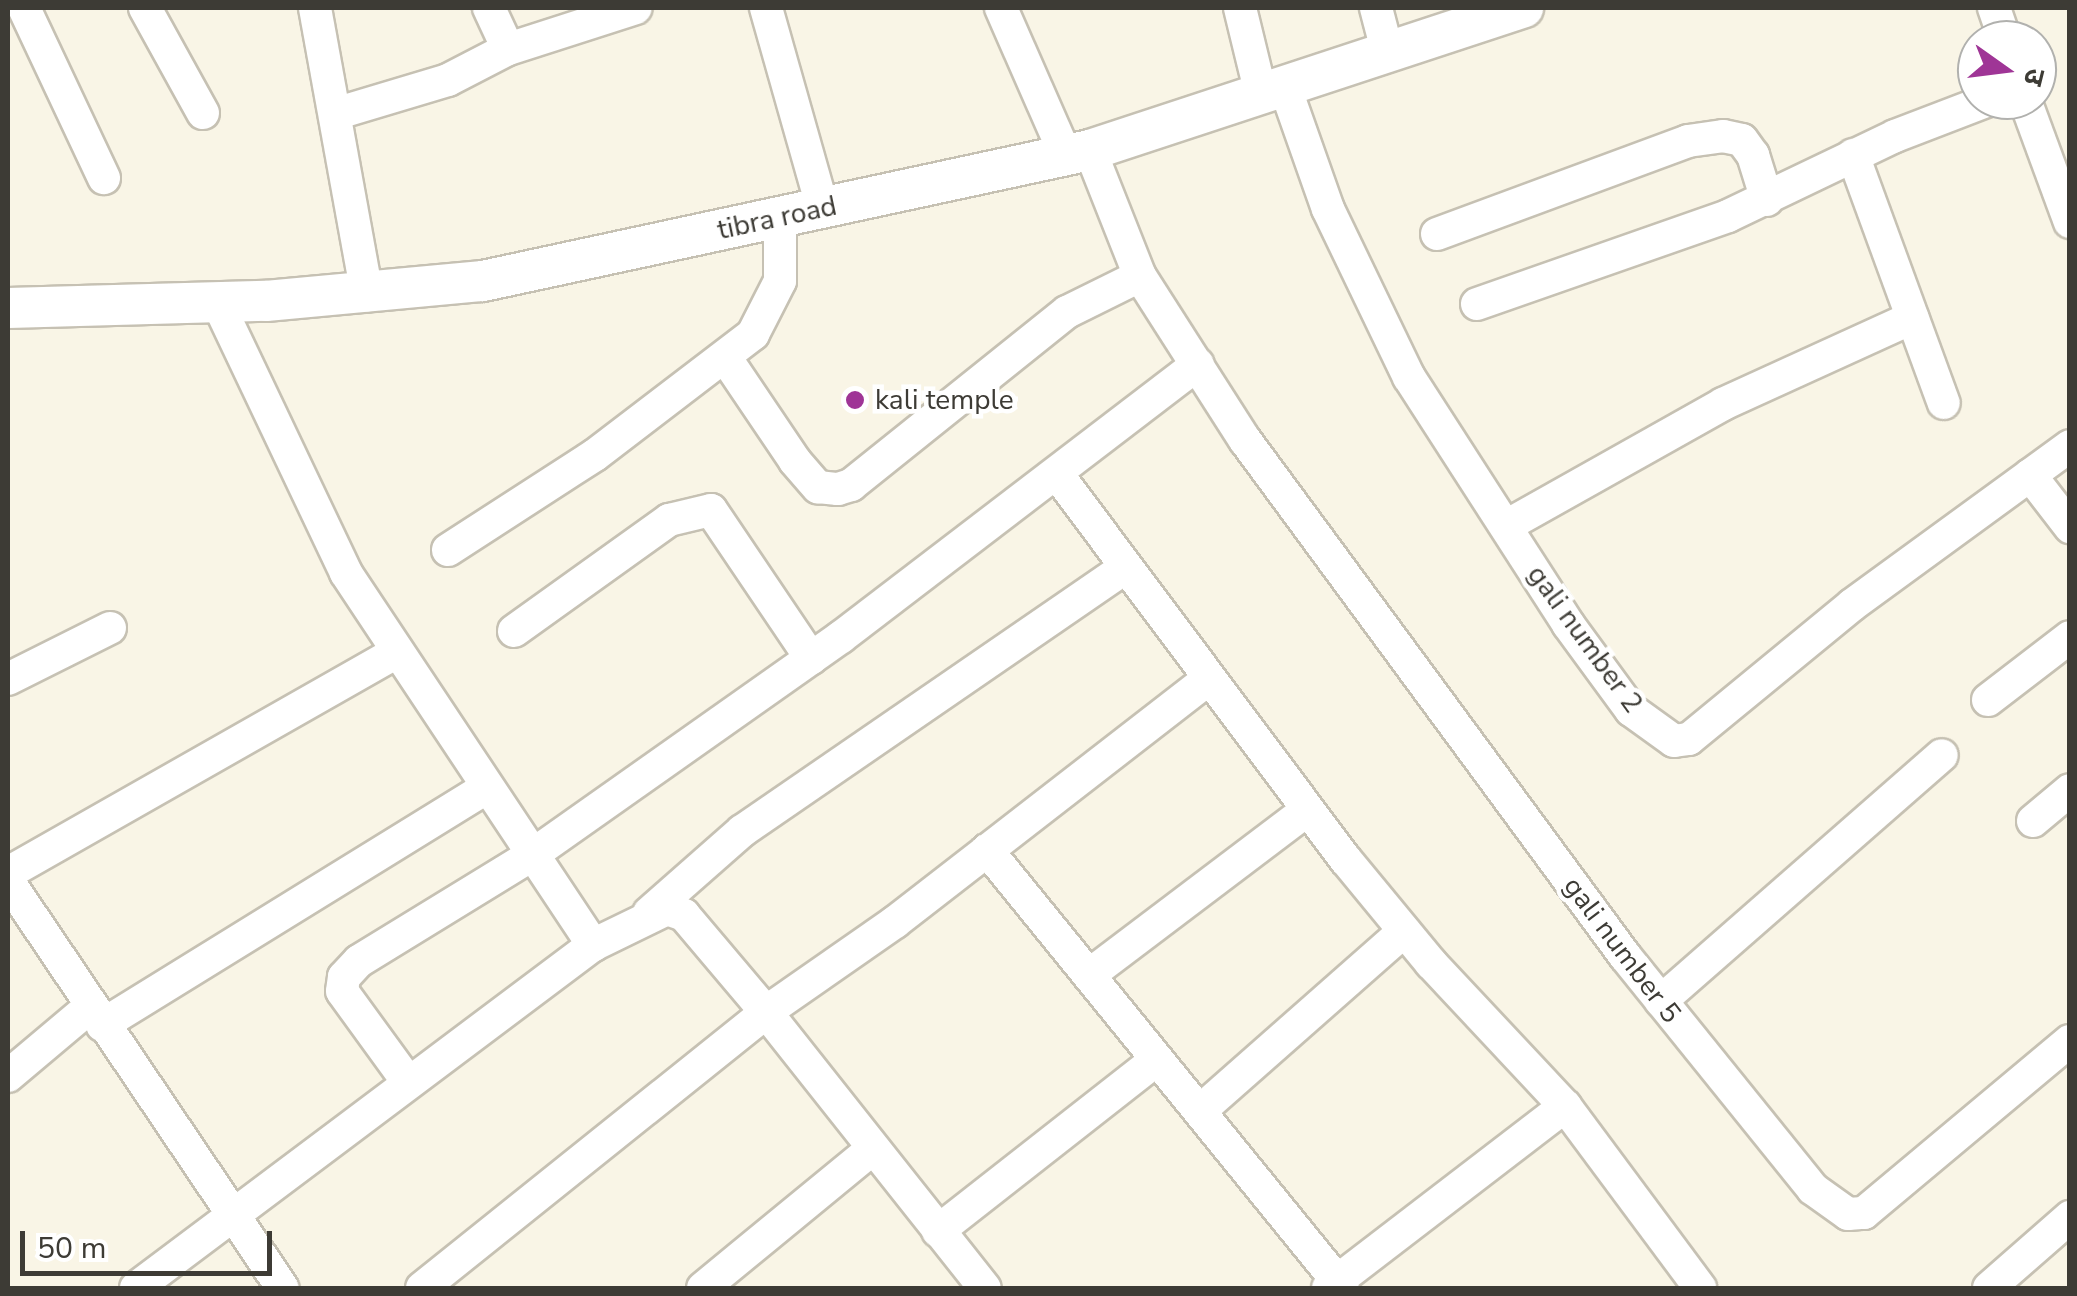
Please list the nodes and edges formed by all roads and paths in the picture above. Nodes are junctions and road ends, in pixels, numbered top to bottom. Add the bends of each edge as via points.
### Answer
1 (24, 8) edge
2 (145, 8) edge
3 (315, 8) edge
4 (490, 8) edge
5 (636, 8) edge
6 (766, 8) edge
7 (1001, 8) edge
8 (1240, 8) edge
9 (1376, 8) edge
10 (1523, 8) edge
11 (508, 48) junction
12 (1388, 54) junction
13 (1273, 90) junction
14 (203, 113) dead end
15 (338, 113) junction
16 (1957, 113) edge
17 (2033, 120) edge
18 (1077, 152) junction
19 (1854, 155) junction
20 (104, 178) dead end
21 (1767, 200) junction
22 (823, 209) junction
23 (780, 218) junction
24 (2070, 222) edge
25 (1437, 234) dead end
26 (1140, 276) junction
27 (367, 295) junction
28 (217, 301) junction
29 (1477, 304) dead end
30 (8, 308) edge
31 (1912, 318) junction
32 (726, 360) junction
33 (1198, 364) junction
34 (1944, 403) dead end
35 (2070, 446) edge
36 (1057, 474) junction
37 (2030, 475) junction
38 (1506, 526) junction
39 (2070, 527) edge
40 (448, 550) dead end
41 (1124, 568) junction
42 (110, 628) dead end
43 (514, 631) dead end
44 (2070, 636) edge
45 (396, 653) junction
46 (811, 658) junction
47 (8, 678) edge
48 (1206, 680) junction
49 (1988, 700) dead end
50 (1942, 755) dead end
51 (486, 788) junction
52 (2070, 790) edge
53 (1307, 810) junction
54 (2032, 821) dead end
55 (987, 850) junction
56 (532, 855) junction
57 (8, 873) edge
58 (8, 881) edge
59 (650, 913) junction
60 (1404, 931) junction
61 (593, 945) junction
62 (1089, 975) junction
63 (1661, 1001) junction
64 (766, 1012) junction
65 (96, 1016) junction
66 (2070, 1040) edge
67 (1157, 1058) junction
68 (8, 1076) edge
69 (408, 1082) junction
70 (1565, 1106) junction
71 (1200, 1112) junction
72 (872, 1149) junction
73 (232, 1212) junction
74 (2070, 1217) edge
75 (938, 1231) junction
76 (973, 1285) edge
77 (1336, 1286) edge
78 (136, 1288) edge
79 (283, 1288) edge
80 (422, 1288) edge
81 (703, 1288) edge
82 (1700, 1288) edge
83 (1989, 1288) edge

1 - 20 street
2 - 14 street
3 - 15 street
4 - 11 street
5 - 11 street
6 - 22 street
7 - 18 street, gali number 5
8 - 13 street, gali number 2
9 - 12 street
10 - 12 street, tibra road
11 - 15 street via 448,80
12 - 13 street, tibra road
13 - 18 street, tibra road
13 - 38 street, gali number 2 via 1409,377
15 - 27 street
16 - 19 street
17 - 24 street
18 - 22 street, tibra road
18 - 26 street, gali number 5
19 - 21 street
19 - 31 street
21 - 25 street via 1753,156 1742,140 1723,136 1688,140
21 - 29 street
22 - 23 street, tibra road
23 - 27 street, tibra road via 483,281
23 - 32 street via 780,280 770,311
26 - 32 street via 1067,312 852,485 838,489 818,487 795,462
26 - 33 street, gali number 5
27 - 28 street, tibra road
28 - 30 street, tibra road
28 - 45 street via 338,557
31 - 34 street
31 - 38 street via 1722,404
32 - 40 street
33 - 36 street
33 - 63 street, gali number 5 via 1245,440
35 - 37 street, gali number 2
36 - 41 street
36 - 46 street
37 - 38 street, gali number 2 via 1852,605 1689,740 1658,733 1631,710
37 - 39 street
41 - 48 street
41 - 59 street via 742,831
42 - 47 street
43 - 46 street via 669,520 710,510
44 - 49 street
45 - 51 street
45 - 57 street
46 - 56 street
48 - 53 street
48 - 55 street
50 - 63 street
51 - 56 street
51 - 65 street
52 - 54 street
53 - 60 street
53 - 62 street
55 - 62 street
55 - 64 street
56 - 61 street
56 - 69 street via 344,976 342,991
58 - 65 street
59 - 61 street
59 - 64 street via 684,915
60 - 70 street
60 - 71 street
61 - 69 street
62 - 67 street
63 - 66 street, gali number 5 via 1813,1190 1848,1214 1864,1214 1888,1198
64 - 72 street
64 - 80 street
65 - 68 street
65 - 73 street
67 - 71 street
67 - 75 street
69 - 73 street
70 - 77 street
70 - 82 street
71 - 77 street
72 - 75 street
72 - 81 street
73 - 78 street
73 - 79 street
74 - 83 street
75 - 76 street

